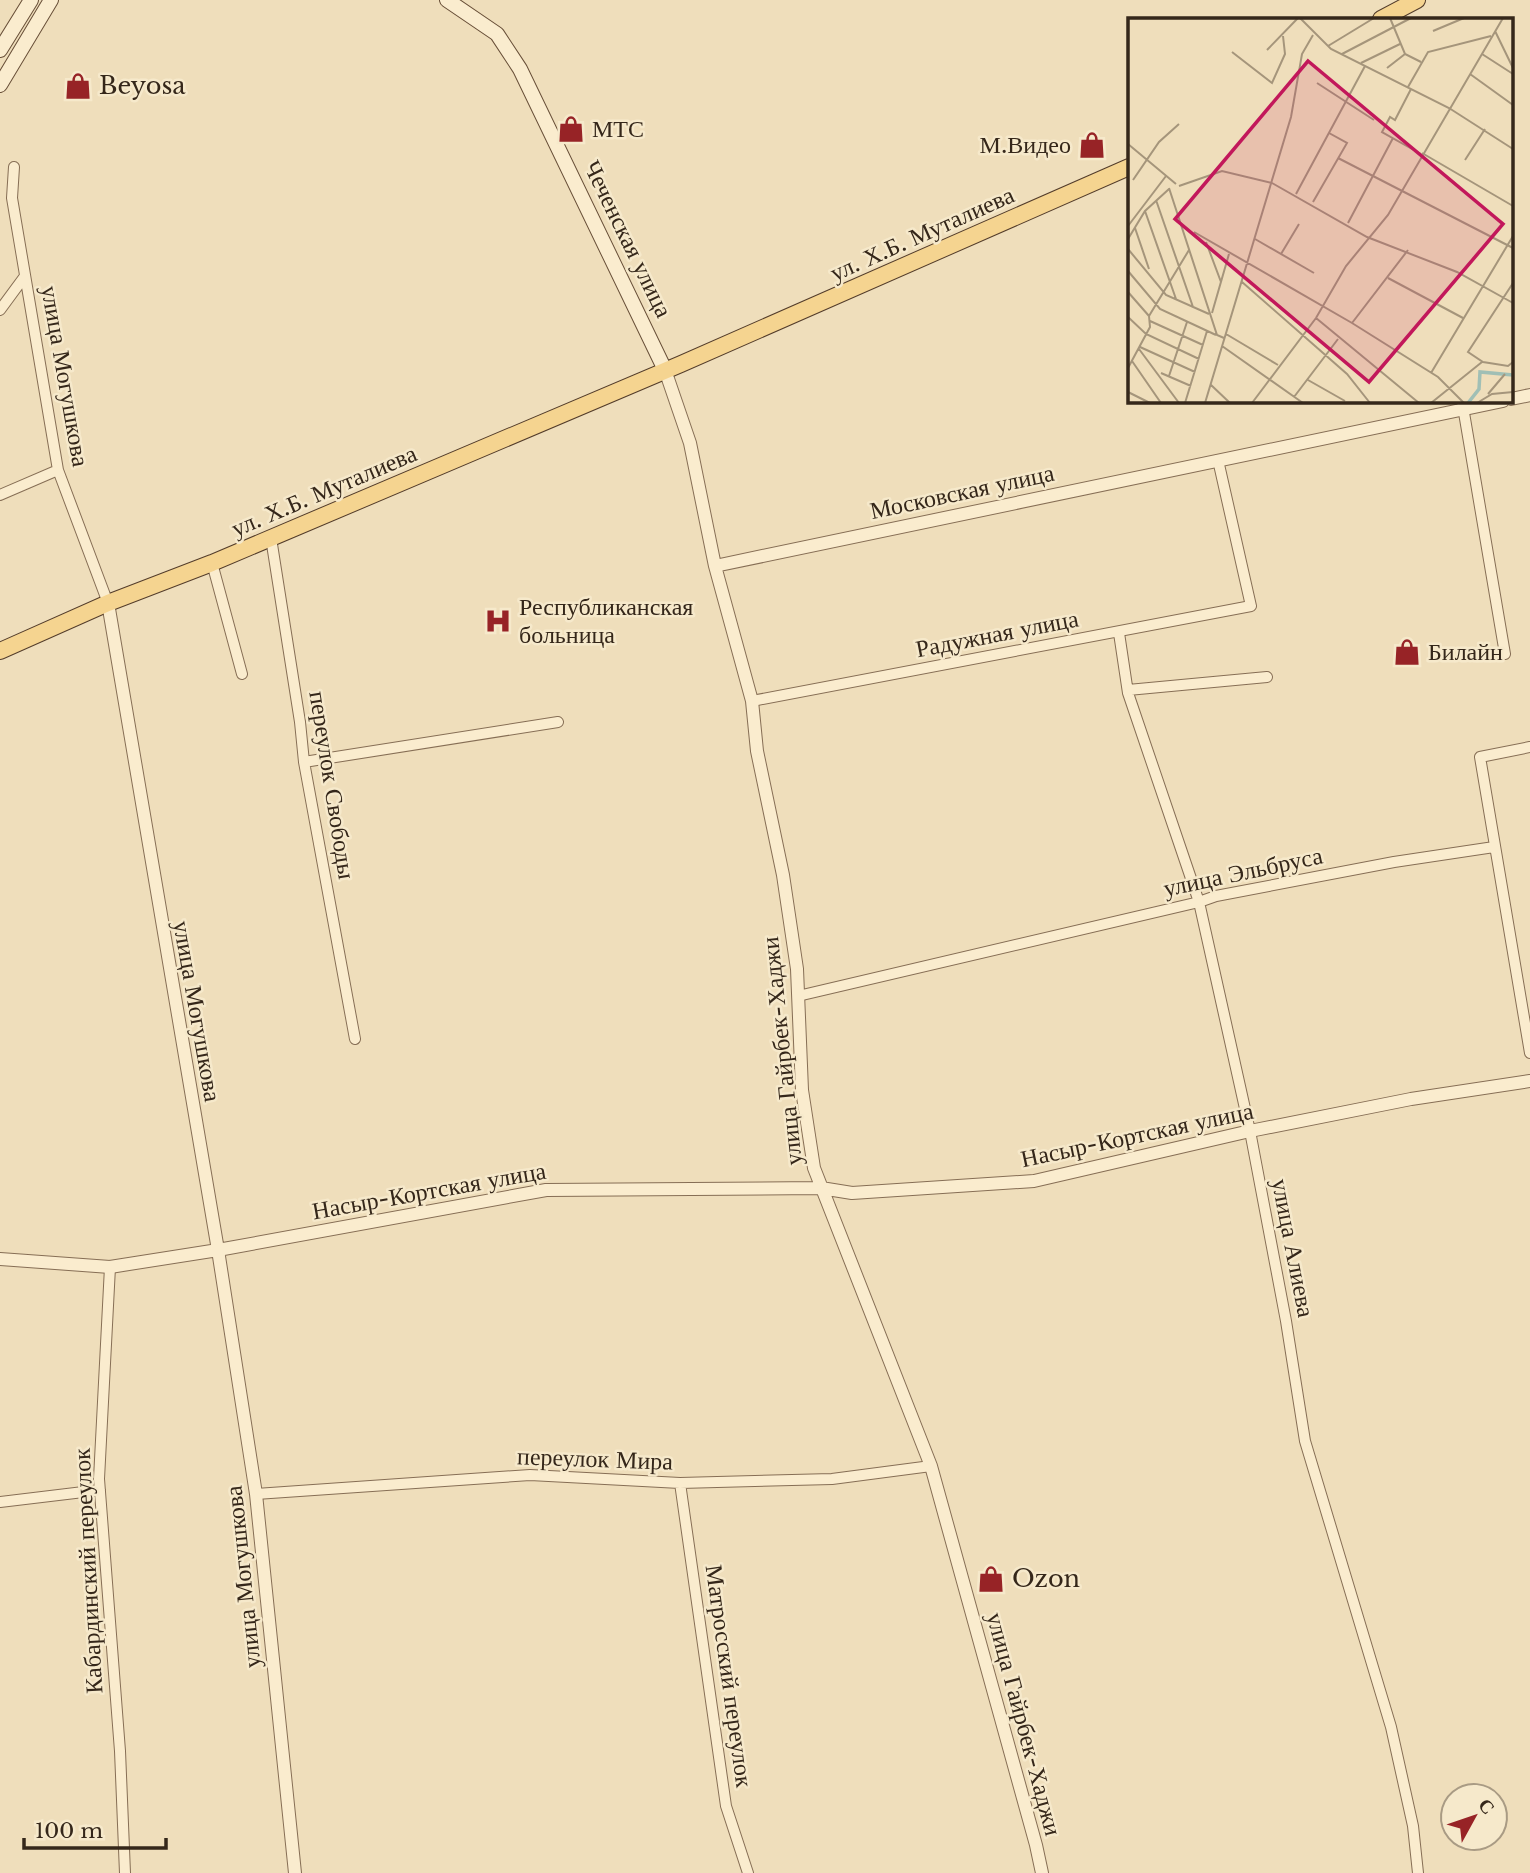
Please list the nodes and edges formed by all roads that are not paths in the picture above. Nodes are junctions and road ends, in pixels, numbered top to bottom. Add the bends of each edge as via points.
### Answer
1 (31, 0) edge
2 (51, 0) edge
3 (447, 0) edge
4 (1417, 0) edge
5 (1383, 18) edge
6 (0, 50) edge
7 (0, 85) edge
8 (14, 167) dead end
9 (1128, 167) edge
10 (0, 194) edge
11 (12, 198) junction
12 (25, 276) junction
13 (0, 310) edge
14 (666, 370) junction
15 (1530, 395) edge
16 (1512, 399) edge
17 (1493, 402) edge
18 (1462, 405) edge
19 (1218, 460) junction
20 (58, 470) junction
21 (0, 495) edge
22 (271, 537) junction
23 (212, 563) junction
24 (715, 566) junction
25 (108, 603) junction
26 (1119, 633) junction
27 (0, 651) edge
28 (1505, 654) dead end
29 (242, 674) dead end
30 (1267, 677) dead end
31 (1128, 690) junction
32 (752, 701) junction
33 (558, 722) dead end
34 (1530, 747) edge
35 (304, 762) junction
36 (1494, 847) junction
37 (1199, 902) junction
38 (798, 996) junction
39 (355, 1040) dead end
40 (1530, 1053) edge
41 (1530, 1082) edge
42 (1250, 1131) junction
43 (821, 1188) junction
44 (218, 1250) junction
45 (0, 1259) edge
46 (110, 1267) junction
47 (931, 1466) junction
48 (680, 1483) junction
49 (100, 1490) junction
50 (256, 1494) junction
51 (0, 1502) edge
52 (125, 1873) edge
53 (295, 1873) edge
54 (748, 1873) edge
55 (1042, 1873) edge
56 (1418, 1873) edge

1 - 6 main road
2 - 7 main road
3 - 14 main road, Чеченская улица via 497,34 520,69
4 - 5 main road
8 - 11 street, улица Могушкова
9 - 14 main road, ул. Х.Б. Муталиева
10 - 11 street
11 - 12 street, улица Могушкова
12 - 13 street
12 - 20 street, улица Могушкова
14 - 22 main road, ул. Х.Б. Муталиева
14 - 24 street, улица Гайрбек-Хаджи via 690,443
15 - 16 street
17 - 18 street, Московская улица
18 - 19 street, Московская улица
18 - 28 street
19 - 24 street, Московская улица
19 - 26 street, Радужная улица via 1251,607
20 - 21 street
20 - 25 street, улица Могушкова
22 - 23 main road, ул. Х.Б. Муталиева
22 - 35 street, переулок Свободы
23 - 25 main road, ул. Х.Б. Муталиева
23 - 29 street
24 - 32 street, улица Гайрбек-Хаджи
25 - 27 main road, ул. Х.Б. Муталиева
25 - 44 street, улица Могушкова
26 - 31 street, улица Алиева
26 - 32 street, Радужная улица
30 - 31 street
31 - 37 street, улица Алиева
32 - 38 street, улица Гайрбек-Хаджи via 757,751 783,875
33 - 35 street
34 - 36 street via 1480,757
35 - 39 street, переулок Свободы
36 - 37 street, улица Эльбруса via 1394,862
36 - 40 street
37 - 38 street, улица Эльбруса
37 - 42 street, улица Алиева
38 - 43 street, улица Гайрбек-Хаджи via 802,1090
41 - 42 street, Насыр-Кортская улица
42 - 43 street, Насыр-Кортская улица via 1034,1181 852,1193
42 - 56 street, улица Алиева via 1305,1441 1391,1727 1413,1826
43 - 44 street, Насыр-Кортская улица via 546,1190
43 - 47 street, улица Гайрбек-Хаджи
44 - 46 street, Насыр-Кортская улица
44 - 50 street, улица Могушкова
45 - 46 street, Насыр-Кортская улица
46 - 49 street, Кабардинский переулок
47 - 48 street, переулок Мира via 832,1479
47 - 55 street, улица Гайрбек-Хаджи
48 - 50 street, переулок Мира via 530,1475
48 - 54 street, Матросский переулок via 726,1806
49 - 51 street
49 - 52 street, Кабардинский переулок
50 - 53 street, улица Могушкова

